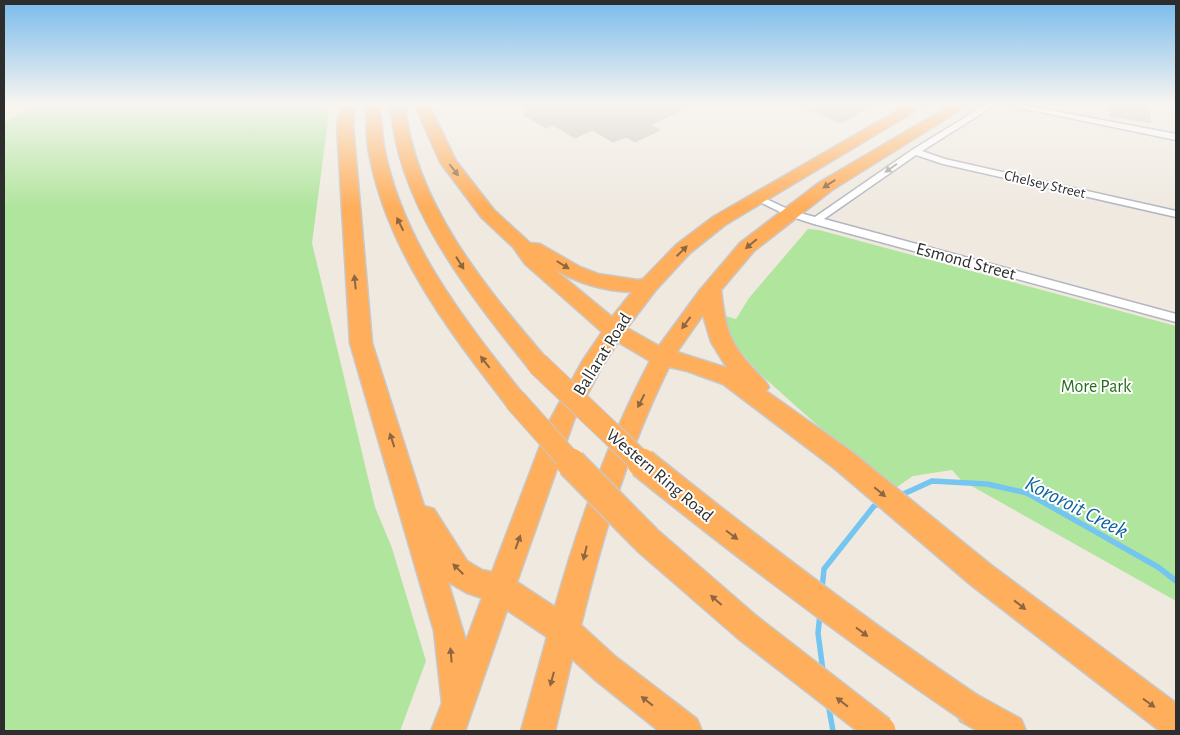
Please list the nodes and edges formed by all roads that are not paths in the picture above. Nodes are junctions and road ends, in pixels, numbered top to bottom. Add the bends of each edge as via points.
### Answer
1 (346, 139) edge
2 (375, 139) edge
3 (403, 139) edge
4 (438, 139) edge
5 (859, 139) edge
6 (904, 139) edge
7 (936, 139) edge
8 (915, 152) junction
9 (757, 198) junction
10 (789, 213) junction
11 (1176, 214) edge
12 (818, 222) junction
13 (520, 243) junction
14 (648, 286) junction
15 (711, 290) junction
16 (1176, 318) edge
17 (614, 330) junction
18 (663, 358) junction
19 (798, 427) junction
20 (407, 486) junction
21 (501, 588) junction
22 (565, 631) junction
23 (453, 718) edge
24 (1176, 723) edge
25 (538, 731) edge
26 (685, 731) edge
27 (881, 731) edge
28 (1009, 731) edge

20 -> 1 highway via 362,343
27 -> 2 highway, bridge via 747,627 648,541 571,463 516,400 483,360 423,270 392,206
3 -> 28 highway, Western Ring Road, bridge via 412,170 460,264 538,364 631,454 713,520 899,660
4 -> 13 highway via 448,162 488,214
5 - 9 highway, Ballarat Road
6 -> 10 highway via 826,186
7 - 8 street
8 - 11 street, Chelsey Street
8 -> 12 street via 821,216
9 - 10 street, Esmond Street
14 -> 9 highway, Ballarat Road via 683,249 719,221
10 - 12 street, Esmond Street
10 -> 15 highway via 735,259
12 - 16 street, Esmond Street
13 -> 14 highway via 592,279 621,286
13 - 17 highway via 532,260
14 - 17 highway, Ballarat Road
15 -> 18 highway
15 - 19 highway via 713,318 733,359
17 - 18 highway
21 -> 17 highway, Ballarat Road via 562,420
18 - 19 highway via 690,363 732,378
18 -> 22 highway via 612,466 590,530
19 -> 24 highway via 843,460 981,575
21 -> 20 highway via 477,583 457,570
23 -> 20 highway via 449,631
21 - 22 highway
21 - 23 highway, Ballarat Road
22 -> 25 highway
26 -> 22 highway via 605,668

